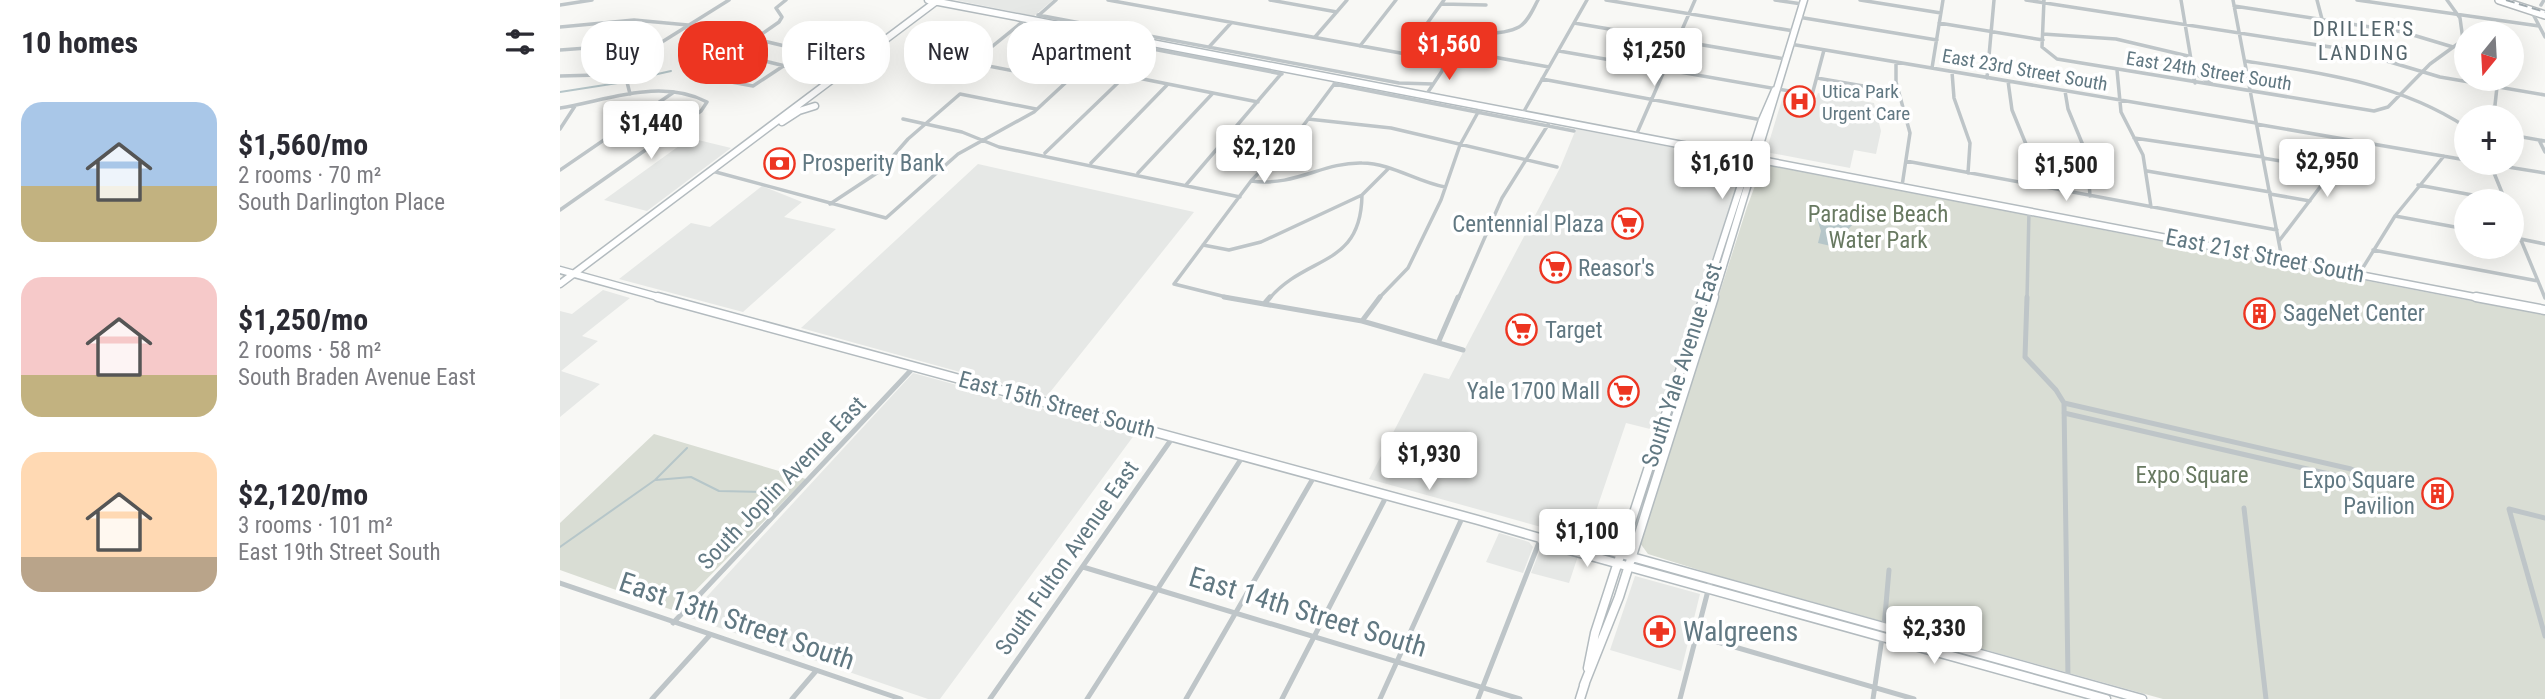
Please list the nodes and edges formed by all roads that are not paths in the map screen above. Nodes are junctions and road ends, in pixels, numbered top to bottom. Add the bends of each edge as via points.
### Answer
1 (592, 0) edge
2 (720, 0) edge
3 (786, 0) edge
4 (928, 0) edge
5 (1056, 0) edge
6 (1108, 0) edge
7 (1270, 0) edge
8 (1347, 0) edge
9 (1396, 0) edge
10 (1538, 0) edge
11 (1587, 0) edge
12 (1606, 0) edge
13 (1695, 0) edge
14 (1775, 0) edge
15 (1860, 0) edge
16 (1943, 0) edge
17 (1994, 0) edge
18 (2026, 0) edge
19 (2175, 0) edge
20 (2233, 0) edge
21 (2317, 0) edge
22 (2357, 0) edge
23 (2447, 0) edge
24 (2499, 0) edge
25 (2513, 0) edge
26 (2544, 0) edge
27 (728, 1) edge
28 (938, 1) edge
29 (2043, 1) edge
30 (2181, 1) edge
31 (2366, 1) edge
32 (1443, 2) edge
33 (1803, 2) edge
34 (560, 5) edge
35 (1486, 5) dead end
36 (2234, 6) junction
37 (2544, 10) edge
38 (1337, 12) junction
39 (1941, 13) junction
40 (1689, 14) junction
41 (2458, 15) junction
42 (2534, 16) dead end
43 (1798, 17) junction
44 (1032, 18) junction
45 (2322, 19) junction
46 (697, 21) edge
47 (1028, 21) edge
48 (1044, 21) edge
49 (2460, 21) edge
50 (1231, 23) junction
51 (1574, 23) junction
52 (1939, 23) junction
53 (2184, 24) junction
54 (678, 25) edge
55 (2539, 26) junction
56 (560, 27) edge
57 (1424, 27) junction
58 (768, 30) edge
59 (1794, 31) junction
60 (1991, 32) junction
61 (2239, 33) junction
62 (2043, 34) junction
63 (890, 37) edge
64 (1007, 37) edge
65 (2545, 37) edge
66 (1315, 38) junction
67 (1937, 40) junction
68 (2043, 40) junction
69 (1677, 41) junction
70 (1156, 44) edge
71 (1790, 44) junction
72 (1156, 46) edge
73 (1360, 46) junction
74 (581, 48) edge
75 (2454, 48) joint
76 (560, 50) edge
77 (1205, 50) junction
78 (1824, 50) junction
79 (1559, 51) junction
80 (1405, 54) junction
81 (2188, 56) junction
82 (1445, 58) junction
83 (1785, 59) junction
84 (2245, 61) junction
85 (1896, 62) junction
86 (1549, 67) junction
87 (1932, 68) junction
88 (1665, 69) junction
89 (1007, 70) edge
90 (2117, 70) junction
91 (1284, 71) junction
92 (1952, 72) junction
93 (2192, 72) junction
94 (2422, 72) junction
95 (581, 75) edge
96 (560, 76) edge
97 (1338, 78) junction
98 (1817, 78) junction
99 (1987, 78) junction
100 (2454, 78) edge
101 (1542, 79) junction
102 (2008, 81) junction
103 (1156, 82) edge
104 (2195, 83) junction
105 (628, 84) edge
106 (827, 84) edge
107 (1065, 84) edge
108 (1117, 84) edge
109 (1168, 84) junction
110 (1334, 84) junction
111 (1433, 84) junction
112 (2219, 87) junction
113 (1776, 89) junction
114 (2065, 91) junction
115 (2524, 91) edge
116 (674, 92) junction
117 (1898, 92) junction
118 (2250, 92) junction
119 (1213, 93) junction
120 (630, 94) junction
121 (2545, 94) edge
122 (1426, 95) junction
123 (2400, 95) junction
124 (1651, 100) junction
125 (2120, 100) junction
126 (1258, 102) junction
127 (1482, 105) junction
128 (575, 106) junction
129 (815, 106) dead end
130 (560, 108) edge
131 (1036, 110) junction
132 (1478, 112) junction
133 (1523, 113) junction
134 (1551, 118) junction
135 (903, 119) dead end
136 (1308, 119) junction
137 (1762, 120) junction
138 (2454, 121) edge
139 (924, 124) junction
140 (2256, 124) junction
141 (772, 125) junction
142 (1548, 125) junction
143 (560, 129) edge
144 (1574, 131) dead end
145 (1638, 135) junction
146 (2524, 137) edge
147 (2134, 138) junction
148 (2542, 140) edge
149 (979, 141) junction
150 (2360, 142) junction
151 (1460, 145) junction
152 (2545, 152) edge
153 (1045, 154) junction
154 (2444, 156) junction
155 (1754, 157) junction
156 (2263, 157) junction
157 (2454, 158) edge
158 (1529, 159) junction
159 (1906, 161) junction
160 (1091, 164) junction
161 (1557, 167) dead end
162 (1389, 168) junction
163 (2524, 169) edge
164 (560, 170) edge
165 (2333, 170) junction
166 (711, 171) junction
167 (2147, 171) junction
168 (1968, 173) junction
169 (2545, 173) edge
170 (1138, 174) junction
171 (1251, 181) junction
172 (2030, 184) junction
173 (1186, 185) junction
174 (2418, 185) junction
175 (1902, 186) junction
176 (1445, 187) junction
177 (2454, 192) edge
178 (2270, 193) junction
179 (1362, 195) junction
180 (2090, 195) junction
181 (1240, 197) junction
182 (2311, 201) junction
183 (830, 204) junction
184 (2151, 207) junction
185 (560, 210) edge
186 (2029, 210) junction
187 (2395, 216) junction
188 (2454, 227) edge
189 (2277, 230) junction
190 (2524, 240) edge
191 (2278, 242) junction
192 (2545, 244) edge
193 (1203, 245) junction
194 (2524, 246) edge
195 (2373, 250) junction
196 (2282, 259) junction
197 (560, 270) edge
198 (574, 274) junction
199 (2359, 274) junction
200 (2538, 281) junction
201 (560, 284) edge
202 (1710, 293) junction
203 (2545, 298) edge
204 (1264, 304) junction
205 (2545, 310) edge
206 (1362, 321) junction
207 (1695, 325) junction
208 (1704, 327) junction
209 (1438, 343) junction
210 (1463, 350) dead end
211 (914, 367) junction
212 (1681, 369) junction
213 (1690, 372) junction
214 (2064, 403) junction
215 (2064, 413) junction
216 (1173, 437) junction
217 (1653, 455) junction
218 (1243, 456) junction
219 (1663, 457) junction
220 (1315, 475) junction
221 (1387, 495) junction
222 (2244, 508) dead end
223 (1463, 516) junction
224 (2545, 518) edge
225 (1540, 538) junction
226 (1620, 558) junction
227 (1630, 561) junction
228 (1083, 567) junction
229 (1889, 570) dead end
230 (560, 583) edge
231 (1710, 584) junction
232 (1158, 589) junction
233 (1236, 612) junction
234 (673, 623) junction
235 (1883, 632) junction
236 (1595, 633) junction
237 (710, 635) junction
238 (1314, 636) junction
239 (1606, 636) junction
240 (1697, 636) junction
241 (2545, 636) edge
242 (1397, 661) junction
243 (816, 671) junction
244 (1584, 685) junction
245 (1874, 687) junction
246 (1483, 688) junction
247 (2069, 688) junction
248 (652, 699) edge
249 (792, 699) edge
250 (901, 699) edge
251 (990, 699) edge
252 (1087, 699) edge
253 (1186, 699) edge
254 (1282, 699) edge
255 (1380, 699) edge
256 (1478, 699) edge
257 (1520, 699) edge
258 (1580, 699) edge
259 (1680, 699) edge
260 (1873, 699) edge
261 (1914, 699) edge
262 (2106, 699) edge
263 (2142, 699) edge
264 (2266, 699) edge

1 - 34 street
2 - 27 street
3 - 58 street via 776,8 782,17 779,22
4 - 28 main road, East 21st Street South
5 - 44 street
6 - 50 street
7 - 38 street
8 - 38 street
9 - 73 street
10 - 57 street via 1514,29
11 - 51 street
12 - 40 street
13 - 40 street
14 - 33 street
15 - 39 street
16 - 39 street
17 - 60 street
18 - 29 street
19 - 30 street
20 - 36 street
21 - 45 street
22 - 31 street
23 - 41 street
24 - 37 highway
25 - 37 highway
26 - 37 street
27 - 46 street
28 - 44 main road, East 21st Street South
28 - 63 main road
29 - 53 street
29 - 62 street
30 - 53 street
31 - 41 street
32 - 35 street
32 - 57 street
33 - 43 main road, South Yale Avenue East
36 - 45 street
36 - 61 street
38 - 66 street
39 - 52 street
40 - 59 street
40 - 69 street
41 - 49 street
41 - 55 street
42 - 55 street
43 - 59 main road, South Yale Avenue East
43 - 67 street
44 - 47 street
44 - 48 main road, East 21st Street South
44 - 77 street, East 21st Street South
45 - 75 street via 2417,35
50 - 66 street
50 - 77 street
51 - 69 street
51 - 79 street
52 - 60 street
52 - 67 street
53 - 61 street
53 - 81 street
54 - 56 street via 634,20
55 - 65 street
57 - 80 street
59 - 71 main road, South Yale Avenue East
60 - 68 street
60 - 99 street
61 - 84 street
61 - 94 street via 2359,52
62 - 68 street
62 - 81 street via 2163,48
64 - 89 street via 973,63
66 - 73 street
67 - 87 street
68 - 90 street, East 24th Street South via 2044,50 2062,61
69 - 83 street
69 - 88 street
70 - 77 main road, East 21st Street South
71 - 78 street, East 23rd Street South
71 - 83 main road, South Yale Avenue East
72 - 91 street, East 21st Street South
73 - 80 street
74 - 76 street
75 - 94 street
77 - 91 main road, East 21st Street South
77 - 111 street, East 21st Street South via 1399,83
78 - 85 street, East 23rd Street South
78 - 98 street
79 - 86 street
79 - 88 street
80 - 82 street
81 - 93 street
82 - 86 street via 1488,56
82 - 111 street
83 - 113 main road, South Yale Avenue East
84 - 118 street
84 - 123 street via 2354,79
85 - 87 street, East 23rd Street South
85 - 117 street
86 - 101 street
87 - 92 street, East 23rd Street South
88 - 113 street
88 - 124 street
90 - 104 street, East 24th Street South
90 - 125 street
91 - 97 main road, East 21st Street South
91 - 126 street
92 - 99 street, East 23rd Street South
92 - 168 street via 1953,92 1970,143
93 - 104 street
93 - 112 street
94 - 100 street
94 - 123 street
95 - 96 street
97 - 110 street
97 - 122 main road, East 21st Street South
98 - 113 street via 1812,95
98 - 117 street
99 - 102 street, East 23rd Street South
101 - 124 street
101 - 133 street
102 - 114 street, East 23rd Street South
102 - 172 street via 2012,110 2030,154
103 - 109 street
104 - 112 street, East 24th Street South
105 - 120 street
106 - 141 main road
107 - 131 street
108 - 153 street
109 - 119 street
109 - 160 street
110 - 132 street
110 - 136 street
111 - 122 street
112 - 118 street, East 24th Street South
113 - 137 main road, South Yale Avenue East
113 - 155 main road, South Yale Avenue East
114 - 125 street, East 23rd Street South
114 - 180 street via 2087,155
115 - 121 street
116 - 120 street via 657,89
116 - 164 street
116 - 185 street via 705,100 706,105
117 - 159 street via 1909,129
118 - 123 street, East 24th Street South via 2374,111 2388,107
118 - 140 street
119 - 126 street
119 - 170 street
120 - 128 street
122 - 127 main road, East 21st Street South
123 - 138 street
124 - 137 street
124 - 145 street
125 - 140 street, East 23rd Street South
125 - 147 street
126 - 173 street
127 - 132 street
127 - 133 main road, East 21st Street South
128 - 130 street
128 - 143 street
129 - 141 main road
131 - 139 street via 960,94
131 - 149 street
132 - 142 street
132 - 151 street
133 - 134 main road, East 21st Street South
134 - 142 street
134 - 145 main road, East 21st Street South
135 - 139 street
136 - 151 street via 1391,128
136 - 171 street
137 - 155 main road, South Yale Avenue East
139 - 149 street via 962,132
139 - 183 street via 884,167
140 - 150 street, East 23rd Street South
140 - 156 street
141 - 166 main road
142 - 144 street
142 - 158 street
145 - 155 main road, East 21st Street South
146 - 148 street
147 - 156 street
147 - 167 street
148 - 152 street
149 - 153 street
149 - 183 street via 951,159 887,218
150 - 154 street, East 23rd Street South
150 - 165 street
151 - 158 street
151 - 176 street
153 - 160 street
154 - 157 street, East 23rd Street South
154 - 174 street
155 - 175 main road, East 21st Street South
155 - 202 main road, South Yale Avenue East
156 - 165 street
156 - 178 street
158 - 161 street
158 - 209 street via 1503,198
159 - 168 street
159 - 175 street
160 - 170 street
162 - 171 street via 1353,164 1292,183
162 - 176 street via 1417,182
162 - 179 street
163 - 169 street
165 - 182 street
166 - 183 street
166 - 198 main road
167 - 178 street
167 - 184 street
168 - 172 street
170 - 173 street
171 - 181 street
172 - 180 street
173 - 181 street
174 - 177 street
174 - 187 street
175 - 186 main road, East 21st Street South
176 - 206 street via 1408,268
178 - 182 street
178 - 189 street
179 - 193 street via 1261,242 1236,249
179 - 204 street via 1364,215 1352,240 1338,253 1288,280
180 - 184 street
181 - 193 street
182 - 191 street
184 - 189 street
186 - 196 main road, East 21st Street South
186 - 214 street via 2025,357
187 - 188 street
187 - 195 street
189 - 191 street
190 - 192 street
191 - 196 street
193 - 204 street via 1174,284
194 - 200 street
195 - 199 street
195 - 200 street
196 - 199 main road, East 21st Street South
197 - 198 main road, East 15th Street South
198 - 201 main road
198 - 211 main road, East 15th Street South
199 - 205 main road, East 21st Street South
200 - 203 street
202 - 207 main road, South Yale Avenue East
202 - 208 main road, South Yale Avenue East
204 - 206 street
206 - 209 street
207 - 208 main road
207 - 212 main road, South Yale Avenue East
208 - 213 main road, South Yale Avenue East
209 - 210 street
211 - 216 main road, East 15th Street South
211 - 234 street, South Joplin Avenue East
212 - 213 main road
212 - 217 main road, South Yale Avenue East
213 - 219 main road, South Yale Avenue East
214 - 215 street
214 - 215 street via 2351,469 2376,480 2355,480
215 - 247 street
216 - 218 main road, East 15th Street South
216 - 228 street, South Fulton Avenue East
217 - 219 main road
217 - 226 main road, South Yale Avenue East
218 - 220 main road, East 15th Street South
218 - 232 street
219 - 227 main road, South Yale Avenue East
220 - 221 main road, East 15th Street South
220 - 233 street
221 - 223 main road, East 15th Street South
221 - 238 street
222 - 264 street
223 - 225 main road, East 15th Street South
223 - 242 street
224 - 241 street via 2508,509
225 - 226 main road, East 15th Street South via 1544,543
225 - 246 street
226 - 227 main road, East 15th Street South
226 - 236 main road, South Yale Avenue East
227 - 231 main road, East 15th Street South
227 - 239 main road, South Yale Avenue East
228 - 232 street, East 14th Street South
228 - 251 street, South Fulton Avenue East
229 - 235 street
230 - 234 street, East 13th Street South
231 - 235 main road, East 15th Street South
231 - 240 street
232 - 233 street, East 14th Street South
232 - 252 street
233 - 238 street, East 14th Street South
233 - 253 street
234 - 237 street, East 13th Street South
235 - 245 street
235 - 247 main road, East 15th Street South
236 - 239 main road
236 - 244 main road, South Yale Avenue East
237 - 243 street, East 13th Street South
237 - 248 street
238 - 242 street, East 14th Street South
238 - 254 street
239 - 244 main road, South Yale Avenue East
240 - 245 street
240 - 259 street
242 - 246 street, East 14th Street South
242 - 255 street
243 - 249 street
243 - 250 street, East 13th Street South
244 - 258 main road, South Yale Avenue East
245 - 260 street
245 - 261 street
246 - 256 street
246 - 257 street, East 14th Street South
247 - 262 main road
247 - 263 main road

